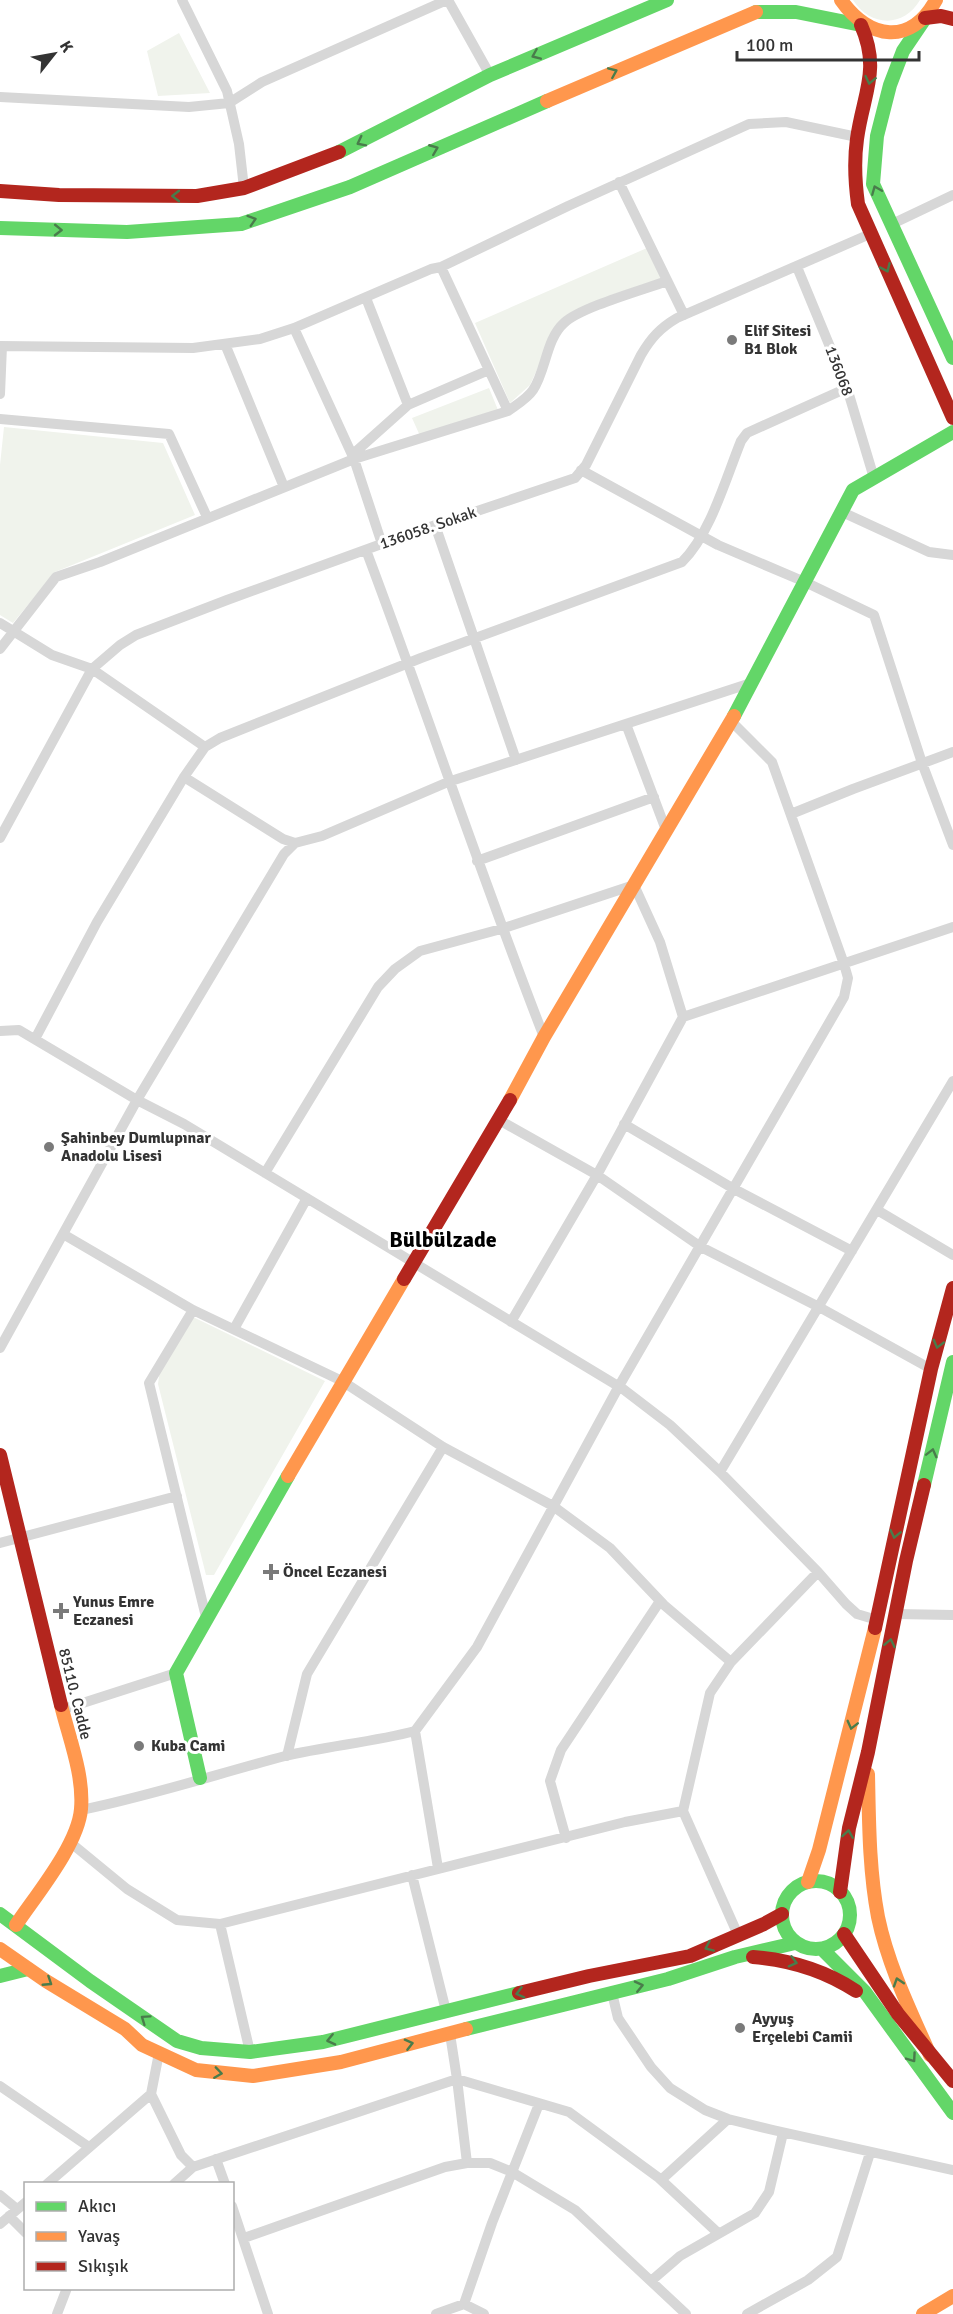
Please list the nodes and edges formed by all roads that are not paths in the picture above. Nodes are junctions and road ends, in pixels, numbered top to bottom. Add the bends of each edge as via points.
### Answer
1 (182, 0) edge
2 (447, 0) edge
3 (638, 0) edge
4 (667, 0) edge
5 (841, 0) edge
6 (936, 0) edge
7 (633, 15) junction
8 (926, 18) junction
9 (953, 19) edge
10 (861, 25) junction
11 (489, 75) junction
12 (0, 97) edge
13 (230, 103) junction
14 (858, 137) junction
15 (620, 183) junction
16 (244, 188) junction
17 (0, 191) edge
18 (953, 195) edge
19 (892, 224) junction
20 (0, 228) edge
21 (870, 234) junction
22 (441, 267) junction
23 (797, 267) junction
24 (667, 281) junction
25 (366, 298) junction
26 (684, 315) junction
27 (294, 328) junction
28 (225, 344) junction
29 (1, 346) edge
30 (953, 358) edge
31 (489, 370) junction
32 (847, 388) junction
33 (0, 394) edge
34 (408, 405) junction
35 (508, 411) junction
36 (953, 418) edge
37 (0, 419) edge
38 (953, 432) edge
39 (353, 457) junction
40 (581, 470) junction
41 (874, 478) junction
42 (284, 487) junction
43 (842, 512) junction
44 (207, 517) junction
45 (435, 525) junction
46 (702, 536) junction
47 (382, 544) junction
48 (366, 550) junction
49 (953, 555) edge
50 (805, 582) junction
51 (0, 622) edge
52 (14, 631) junction
53 (475, 639) junction
54 (0, 649) edge
55 (409, 663) junction
56 (92, 669) junction
57 (750, 683) junction
58 (731, 721) junction
59 (626, 724) junction
60 (205, 747) junction
61 (953, 752) edge
62 (516, 760) junction
63 (922, 763) junction
64 (184, 777) junction
65 (448, 782) junction
66 (654, 797) junction
67 (791, 814) junction
68 (666, 830) junction
69 (0, 838) edge
70 (295, 843) junction
71 (953, 845) edge
72 (477, 861) junction
73 (634, 885) junction
74 (953, 927) edge
75 (501, 929) junction
76 (844, 964) junction
77 (683, 1017) junction
78 (0, 1031) edge
79 (544, 1037) junction
80 (35, 1039) junction
81 (953, 1081) edge
82 (137, 1100) junction
83 (499, 1120) junction
84 (624, 1124) junction
85 (265, 1173) junction
86 (597, 1175) junction
87 (734, 1189) junction
88 (307, 1198) junction
89 (878, 1210) junction
90 (63, 1234) junction
91 (701, 1247) junction
92 (852, 1251) junction
93 (953, 1255) edge
94 (412, 1263) junction
95 (953, 1288) edge
96 (819, 1307) junction
97 (193, 1310) junction
98 (511, 1322) junction
99 (234, 1329) junction
100 (0, 1347) edge
101 (953, 1362) edge
102 (931, 1369) junction
103 (342, 1381) junction
104 (619, 1386) junction
105 (443, 1447) junction
106 (0, 1455) edge
107 (720, 1472) junction
108 (177, 1496) junction
109 (553, 1506) junction
110 (21, 1538) junction
111 (0, 1543) edge
112 (818, 1572) junction
113 (660, 1601) junction
114 (896, 1614) junction
115 (953, 1615) edge
116 (206, 1617) junction
117 (877, 1620) junction
118 (731, 1662) junction
119 (176, 1673) junction
120 (61, 1710) junction
121 (416, 1731) junction
122 (868, 1752) junction
123 (287, 1756) junction
124 (200, 1778) junction
125 (81, 1810) junction
126 (683, 1811) junction
127 (566, 1838) junction
128 (71, 1843) junction
129 (438, 1868) junction
130 (412, 1875) junction
131 (808, 1882) junction
132 (840, 1892) junction
133 (0, 1914) edge
134 (782, 1914) junction
135 (220, 1924) junction
136 (16, 1925) junction
137 (844, 1934) junction
138 (738, 1935) junction
139 (795, 1943) junction
140 (0, 1949) edge
141 (822, 1949) junction
142 (735, 1957) junction
143 (28, 1969) junction
144 (0, 1976) edge
145 (612, 1993) junction
146 (874, 2005) junction
147 (446, 2012) junction
148 (450, 2034) junction
149 (250, 2052) junction
150 (159, 2053) junction
151 (930, 2055) junction
152 (457, 2079) junction
153 (953, 2081) edge
154 (0, 2086) edge
155 (151, 2094) junction
156 (539, 2104) junction
157 (953, 2113) edge
158 (728, 2119) junction
159 (783, 2133) junction
160 (89, 2147) junction
161 (870, 2153) junction
162 (216, 2159) junction
163 (467, 2163) junction
164 (193, 2167) junction
165 (953, 2170) edge
166 (512, 2172) junction
167 (662, 2180) junction
168 (49, 2182) edge
169 (176, 2182) edge
170 (224, 2182) edge
171 (0, 2195) edge
172 (17, 2209) edge
173 (234, 2211) edge
174 (0, 2224) edge
175 (24, 2228) edge
176 (718, 2233) junction
177 (244, 2238) junction
178 (651, 2281) junction
179 (68, 2290) edge
180 (953, 2296) edge
181 (464, 2304) junction
182 (57, 2314) edge
183 (268, 2314) edge
184 (436, 2314) edge
185 (484, 2314) edge
186 (686, 2314) edge
187 (747, 2314) edge
188 (923, 2314) edge

1 - 13 street
2 - 11 street
2 - 13 street via 262,82
3 - 7 street
4 - 7 main road
5 - 10 main road
6 - 8 main road
7 -> 11 main road
8 - 9 main road
8 - 10 main road via 894,33 877,32
19 -> 8 main road via 873,184 872,168 902,54
10 -> 14 main road via 873,65
20 -> 10 main road via 127,232 241,224 350,187 756,12 787,10
11 -> 16 main road via 347,149
12 - 13 street via 189,107
13 - 16 street
14 - 15 street via 786,122 749,124
14 - 21 main road via 854,181
15 - 22 street
15 - 24 street
16 -> 17 main road via 197,196
18 - 19 street
19 - 30 main road
21 - 23 street
21 -> 36 main road
22 - 25 street
22 - 31 street
23 - 26 street
23 - 32 street, 136068
24 - 26 street
24 - 35 street via 587,310 563,323 534,389
25 - 27 street
25 - 34 street
26 - 40 street via 651,338
27 - 28 street via 260,339
27 - 39 street
28 - 29 street via 193,348
28 - 42 street
29 - 33 street
31 - 34 street
31 - 35 street
32 - 41 street, 136068
32 - 46 street via 747,433
34 - 39 street
35 - 39 street
37 - 44 street via 169,434
38 - 41 main road
39 - 42 street
39 - 47 street
40 - 45 street, 136058. Sokak via 575,478
40 - 46 street
41 - 43 main road via 853,490
42 - 44 street
43 - 49 street via 929,552
43 - 50 main road
44 - 52 street via 56,577
45 - 47 street, 136058. Sokak
45 - 53 street
46 - 50 street
46 - 53 street via 693,552 666,570
47 - 48 street, 136058. Sokak
48 - 55 street
48 - 56 street, 136058. Sokak via 136,635
50 - 57 main road
50 - 63 street via 874,615
51 - 52 street
52 - 54 street
52 - 56 street via 52,655
53 - 55 street
53 - 62 street
55 - 60 street
55 - 65 street
56 - 60 street
56 - 69 street, 136058. Sokak
57 - 58 main road
57 - 59 street
58 - 67 street via 772,762
58 - 68 main road
59 - 62 street
59 - 66 street
60 - 64 street
61 - 63 street
62 - 65 street
63 - 67 street
63 - 71 street
64 - 70 street
64 - 80 street via 97,922
65 - 70 street via 322,836
65 - 72 street
66 - 68 street
66 - 72 street
67 - 76 street
68 - 73 main road
70 - 82 street via 284,854
72 - 75 street
73 - 75 street
73 - 77 street via 660,942
73 - 79 main road
74 - 76 street
75 - 79 street
75 - 85 street via 420,951 395,969 378,987
76 - 77 street
76 - 87 street via 848,978 844,997
77 - 84 street
78 - 80 street via 20,1030
79 - 83 main road
80 - 82 street
81 - 89 street
82 - 85 street
82 - 90 street
83 - 86 street
83 - 94 main road
84 - 86 street
84 - 87 street
85 - 88 street
86 - 91 street
86 - 98 street
87 - 91 street
87 - 92 street
88 - 94 street
88 - 99 street
89 - 92 street
89 - 93 street
90 - 97 street
90 - 100 street
91 - 96 street
91 - 104 street
92 - 96 street
94 - 98 street
94 - 103 main road
95 -> 102 main road
96 - 102 street
96 - 107 street
97 - 99 street
97 - 108 street via 149,1383
98 - 104 street
99 - 103 street
114 -> 101 main road
102 -> 117 main road
103 - 105 street
103 - 116 main road
104 - 107 street
104 - 109 street
105 - 109 street
105 - 123 street via 306,1674
106 - 110 main road, 85110. Cadde
107 - 112 street
108 - 110 street
108 - 116 street
109 - 113 street via 610,1548
109 - 121 street via 477,1647
110 - 111 street
110 - 120 main road, 85110. Cadde
112 - 117 street via 857,1614
112 - 118 street
113 - 118 street
113 - 127 street via 561,1750 550,1781
114 - 115 street
122 -> 114 main road
116 - 119 main road
117 -> 131 main road via 837,1785
118 - 126 street via 710,1693
119 - 120 street
119 - 124 main road
120 - 125 main road, 85110. Cadde via 79,1777
121 - 123 street
121 - 129 street
132 -> 122 main road via 849,1828
151 -> 122 main road via 903,1998 876,1900 869,1839
123 - 124 street
124 - 125 street via 130,1800
125 - 128 main road, 85110. Cadde
126 - 127 street
126 - 138 street
127 - 129 street
128 - 135 street via 127,1889 177,1920
128 - 136 main road, 85110. Cadde
129 - 130 street
130 - 135 street
130 - 147 street
131 - 132 main road via 820,1881
131 - 134 main road via 789,1893
132 - 137 main road via 850,1912
133 - 136 main road
134 - 138 main road
134 - 139 main road via 783,1925
135 - 149 street
149 -> 136 main road via 201,2049 177,2041
137 - 141 main road
137 - 151 main road
138 -> 147 main road via 690,1956 589,1976
139 - 141 main road
139 - 142 main road
140 - 143 main road
141 - 146 main road
145 -> 142 main road
142 -> 146 main road via 777,1958 817,1968
143 - 144 main road
143 -> 150 main road
145 - 148 main road
145 - 158 street via 623,2027 657,2074 670,2088
146 -> 157 main road
147 -> 149 main road via 323,2042
150 -> 148 main road via 195,2070 253,2076 341,2062
148 - 152 street
150 - 155 street
151 - 153 main road
152 - 156 street
152 - 162 street
152 - 163 street
154 - 160 street
155 - 160 street
155 - 164 street via 181,2155
156 - 166 street
156 - 167 street via 569,2112
158 - 159 street
158 - 167 street
159 - 161 street
159 - 176 street via 769,2192 760,2206 755,2213
160 - 168 street
161 - 165 street
161 - 187 street via 837,2256 808,2280
162 - 164 street
162 - 170 street
163 - 166 street via 490,2163
163 - 177 street via 445,2167
164 - 169 street
166 - 178 street via 576,2211
166 - 181 street
167 - 176 street
171 - 172 street
172 - 174 street
172 - 175 street
173 - 177 street
176 - 178 street via 669,2264
177 - 183 street
178 - 186 street
179 - 182 street
180 - 188 main road
181 - 184 street
181 - 185 street

